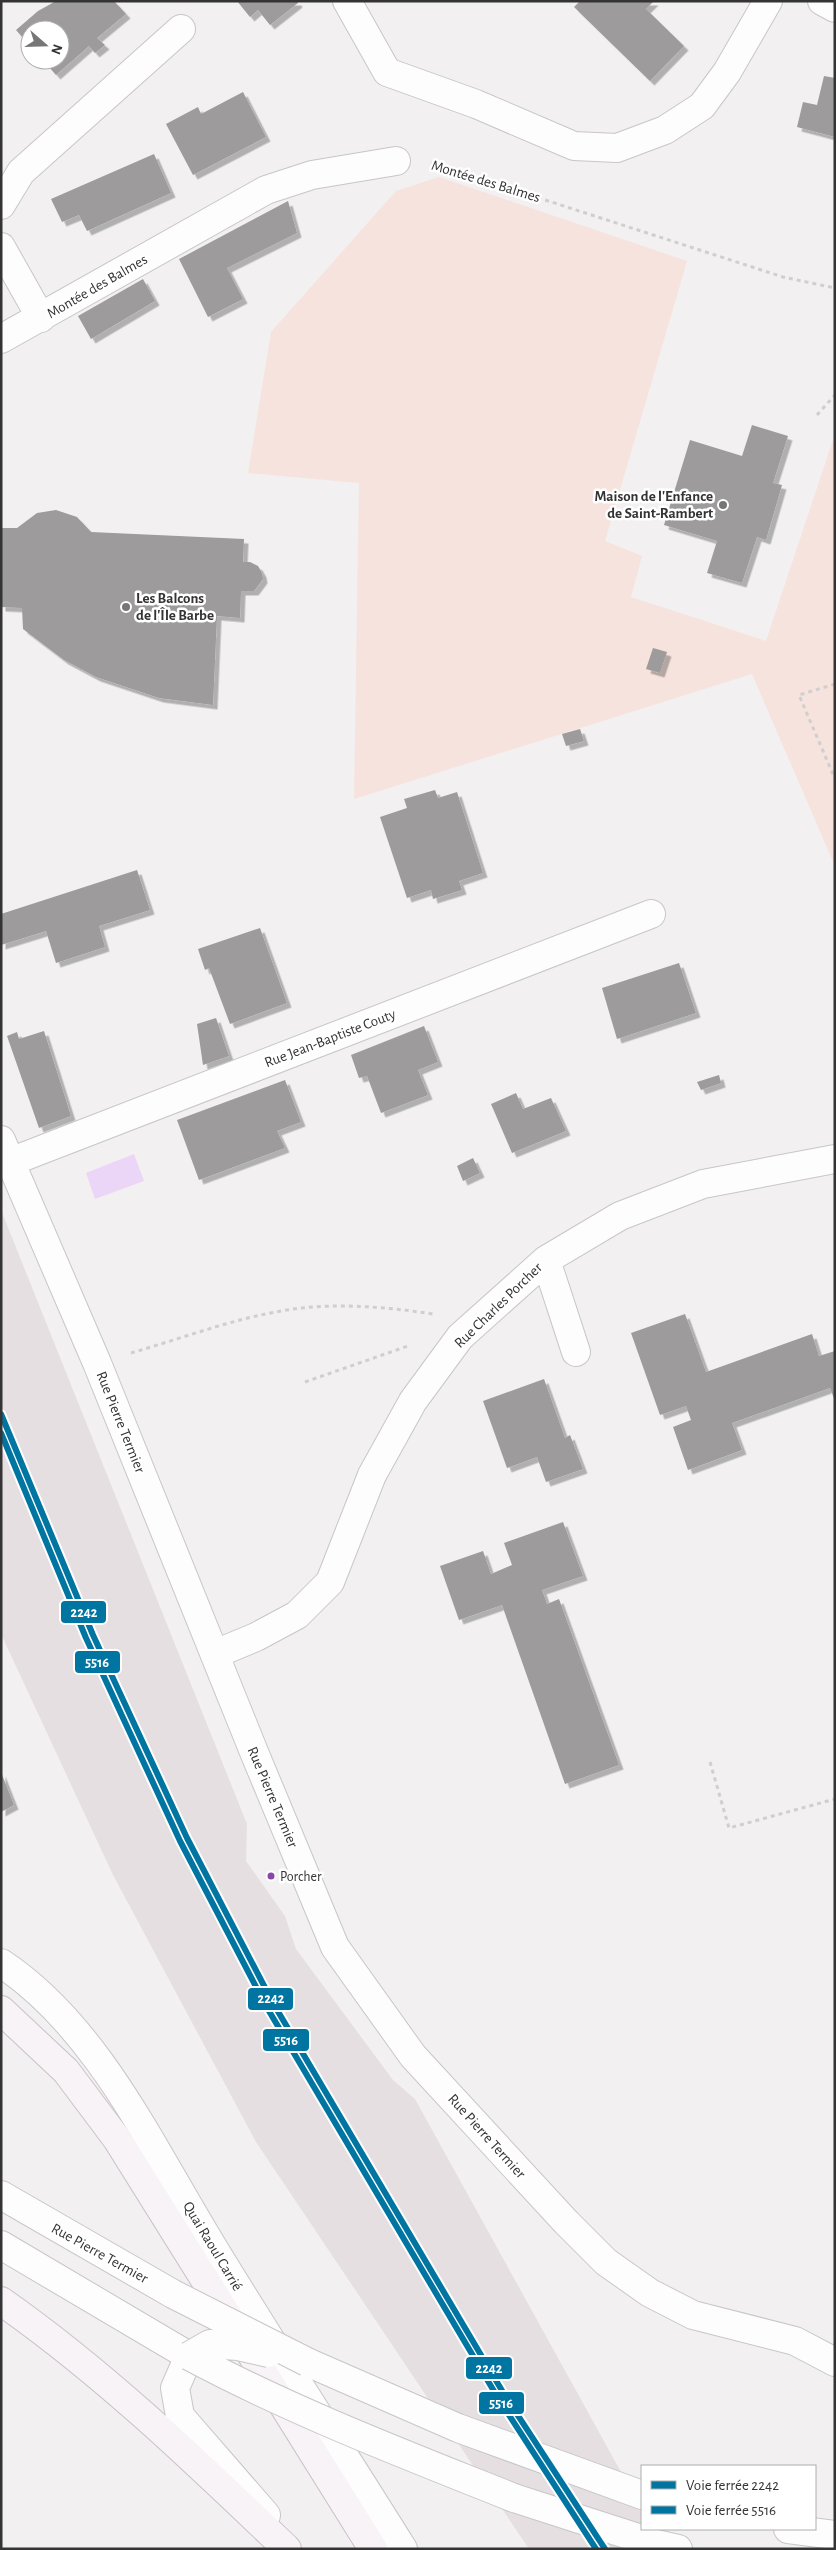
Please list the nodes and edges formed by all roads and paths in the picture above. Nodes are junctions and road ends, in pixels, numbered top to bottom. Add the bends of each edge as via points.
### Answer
1 (347, 1) edge
2 (768, 1) edge
3 (822, 1) edge
4 (835, 8) edge
5 (182, 29) dead end
6 (396, 161) joint
7 (1, 206) edge
8 (1, 247) edge
9 (835, 288) edge
10 (40, 318) junction
11 (1, 339) edge
12 (835, 395) edge
13 (817, 414) dead end
14 (835, 684) edge
15 (835, 779) edge
16 (651, 914) dead end
17 (6, 1151) edge
18 (835, 1159) edge
19 (546, 1260) junction
20 (460, 1338) junction
21 (576, 1352) dead end
22 (97, 1363) junction
23 (305, 1382) dead end
24 (215, 1654) junction
25 (710, 1762) dead end
26 (835, 1799) edge
27 (1, 1964) edge
28 (1, 2010) edge
29 (1, 2195) edge
30 (1, 2245) edge
31 (1, 2301) edge
32 (189, 2356) junction
33 (307, 2362) junction
34 (835, 2362) edge
35 (641, 2495) edge
36 (796, 2530) edge
37 (835, 2535) edge
38 (286, 2549) edge
39 (296, 2549) edge
40 (373, 2549) edge
41 (403, 2549) edge
42 (678, 2549) edge

1 - 2 street via 387,72 476,104 574,146 617,148 665,130 702,106 727,72
3 - 4 street
5 - 7 street via 21,172
6 - 9 path, Montée des Balmes via 438,164 783,277
6 - 10 street, Montée des Balmes via 312,175 266,190
8 - 10 street, Montée des Balmes
10 - 11 street, Montée des Balmes
12 - 13 path
14 - 15 path via 799,696
16 - 17 street, Rue Jean-Baptiste Couty
17 - 22 street, Rue Pierre Termier
18 - 19 street, Rue Charles Porcher via 703,1184 620,1216
19 - 20 street, Rue Charles Porcher
19 - 21 street
20 - 22 path via 444,1316 405,1309 312,1307 266,1314
20 - 23 path via 420,1341
20 - 24 street, Rue Charles Porcher via 413,1401 372,1475 330,1582 297,1615
22 - 24 street, Rue Pierre Termier
24 - 34 street, Rue Pierre Termier via 336,1947 413,2056 606,2262 650,2293 693,2315 795,2341
25 - 26 path via 729,1828
27 - 41 street, Quai Raoul Carrié via 16,1973 81,2035 143,2128 207,2237
28 - 40 main road, Quai Raoul Carrié via 66,2071 117,2139
29 - 33 street, Rue Pierre Termier, bridge via 174,2294
30 - 32 street
31 - 38 main road via 50,2335 165,2432
32 - 33 street, Rue Pierre Termier, bridge via 210,2344 238,2346
32 - 39 street via 175,2388 180,2416
32 - 42 street, bridge via 255,2391 514,2498
33 - 35 street, Rue Pierre Termier via 458,2428
36 - 37 street

